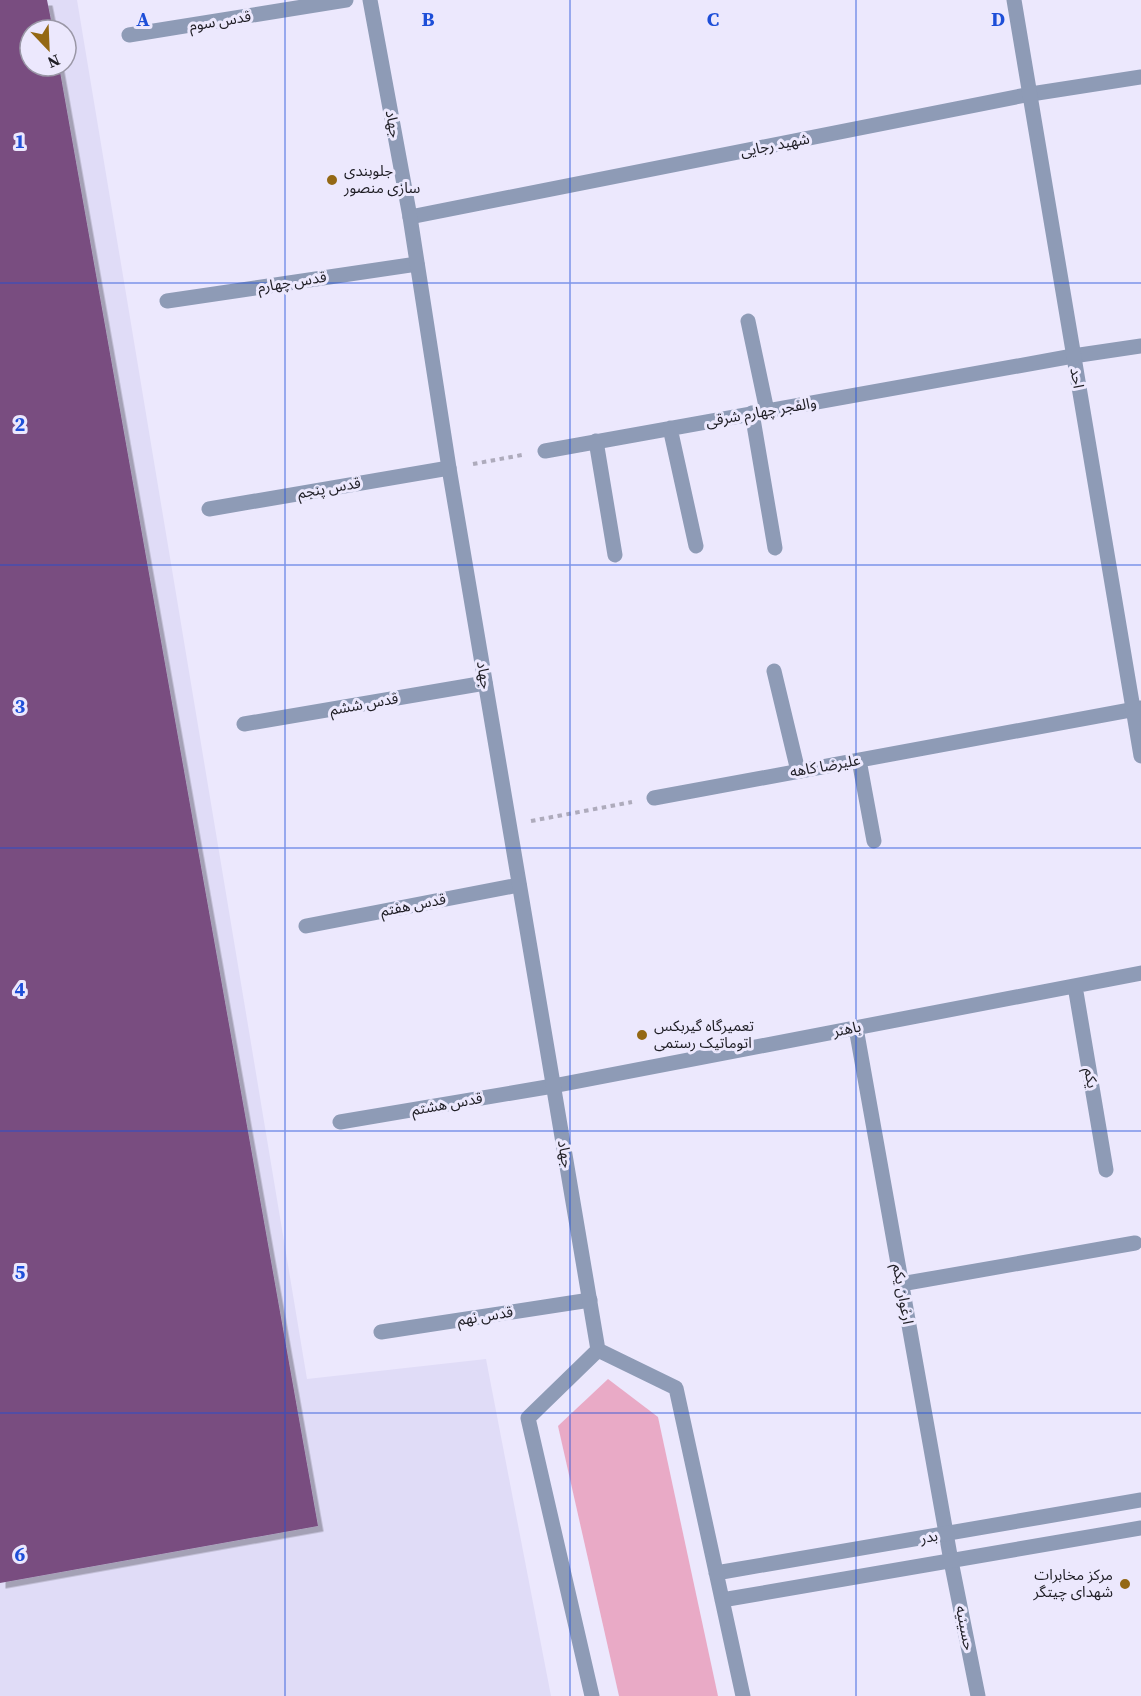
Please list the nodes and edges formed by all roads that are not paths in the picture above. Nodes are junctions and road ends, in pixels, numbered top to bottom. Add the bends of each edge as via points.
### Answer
1 (346, 0) edge
2 (370, 0) edge
3 (1014, 0) edge
4 (129, 35) dead end
5 (1141, 76) edge
6 (1031, 94) junction
7 (410, 217) junction
8 (417, 264) junction
9 (167, 301) dead end
10 (748, 321) dead end
11 (1141, 346) edge
12 (1073, 356) junction
13 (768, 411) junction
14 (752, 414) junction
15 (670, 428) junction
16 (596, 441) junction
17 (544, 451) road end
18 (449, 468) junction
19 (209, 509) dead end
20 (696, 546) dead end
21 (775, 548) dead end
22 (615, 555) dead end
23 (774, 671) dead end
24 (485, 683) junction
25 (1137, 709) edge
26 (244, 724) dead end
27 (1141, 756) edge
28 (859, 760) junction
29 (798, 771) junction
30 (654, 798) road end
31 (874, 841) dead end
32 (519, 885) junction
33 (306, 926) dead end
34 (1141, 973) edge
35 (1075, 986) junction
36 (856, 1028) junction
37 (553, 1086) junction
38 (340, 1122) dead end
39 (1106, 1170) dead end
40 (1135, 1243) dead end
41 (902, 1284) junction
42 (590, 1299) junction
43 (381, 1332) dead end
44 (598, 1350) junction
45 (1141, 1500) edge
46 (1141, 1528) edge
47 (946, 1534) junction
48 (951, 1561) junction
49 (716, 1573) junction
50 (722, 1600) junction
51 (591, 1696) edge
52 (743, 1696) edge
53 (978, 1696) edge

1 - 4 street, قدس سوم
2 - 7 street, جهاد
3 - 6 street, احد
5 - 6 street, شهید رجایی
6 - 7 street, شهید رجایی
6 - 12 street, احد
7 - 8 street, جهاد
8 - 9 street, قدس چهارم
8 - 18 street, جهاد
10 - 13 street
11 - 12 street, والفجر چهارم شرقی
12 - 13 street, والفجر چهارم شرقی
12 - 25 street, احد
13 - 14 street, والفجر چهارم شرقی
14 - 15 street, والفجر چهارم شرقی
14 - 21 street
15 - 16 street, والفجر چهارم شرقی
15 - 20 street
16 - 17 street, والفجر چهارم شرقی
16 - 22 street
18 - 19 street, قدس پنجم
18 - 24 street, جهاد
23 - 29 street
24 - 26 street, قدس ششم
24 - 32 street, جهاد
25 - 27 street, احد
25 - 28 street, علیرضا کاهه
28 - 29 street, علیرضا کاهه
28 - 31 street
29 - 30 street, علیرضا کاهه
32 - 33 street, قدس هفتم
32 - 37 street, جهاد
34 - 35 street, باهنر
35 - 36 street, باهنر
35 - 39 street, یکم
36 - 37 street, باهنر
36 - 41 street, ارغوان یکم
37 - 38 street, قدس هشتم
37 - 42 street, جهاد
40 - 41 street
41 - 47 street, ارغوان یکم
42 - 43 street, قدس نهم
42 - 44 street, جهاد
44 - 49 street via 676,1388
44 - 51 street via 528,1418
45 - 47 street, بدر
46 - 48 street, بدر
47 - 48 street, ارغوان یکم
47 - 49 street, بدر
48 - 50 street, بدر
48 - 53 street, حسینیه
49 - 50 street
50 - 52 street

